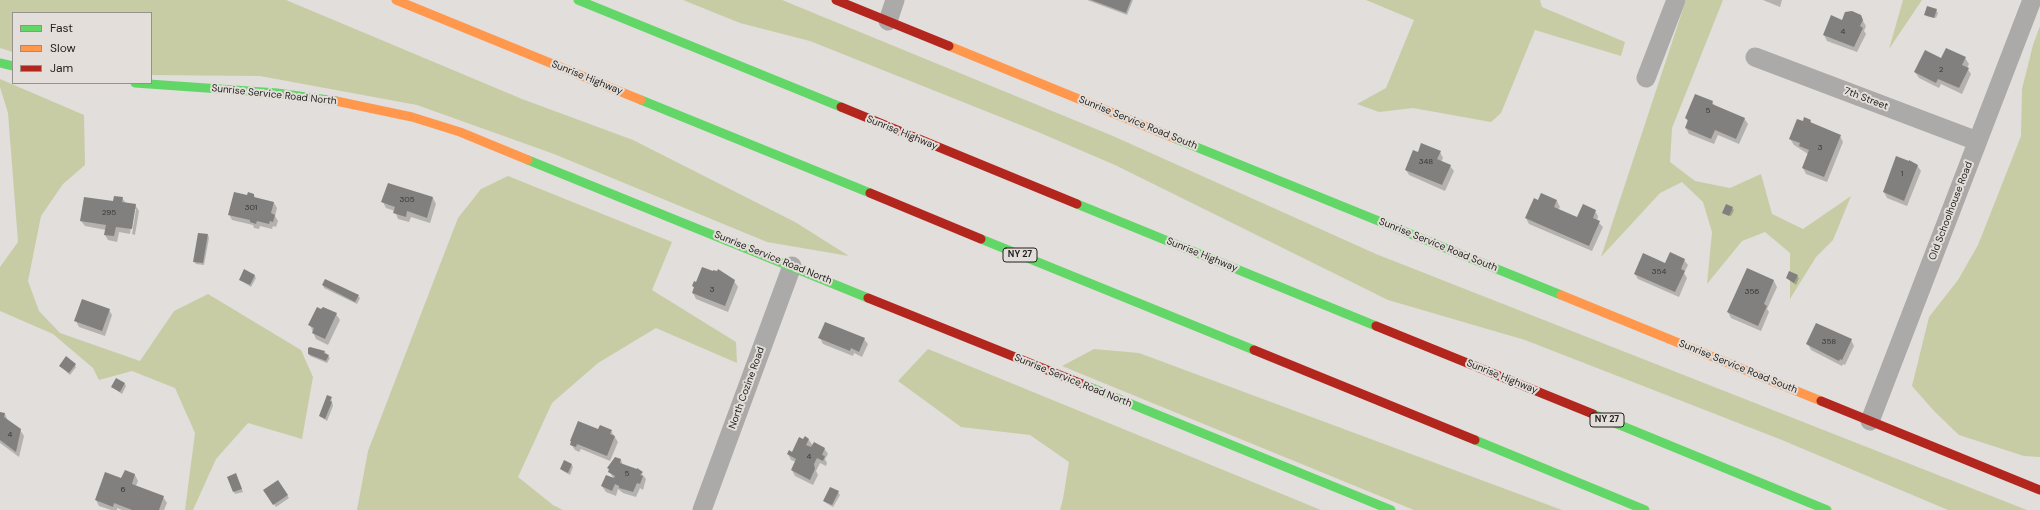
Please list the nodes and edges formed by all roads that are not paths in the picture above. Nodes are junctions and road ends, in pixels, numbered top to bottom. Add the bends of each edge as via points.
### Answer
1 (396, 0) edge
2 (578, 0) edge
3 (836, 0) edge
4 (895, 0) edge
5 (1676, 0) edge
6 (2032, 0) edge
7 (888, 21) junction
8 (1755, 57) dead end
9 (0, 63) edge
10 (12, 66) edge
11 (1646, 78) dead end
12 (147, 84) edge
13 (1977, 141) junction
14 (792, 266) junction
15 (1870, 421) junction
16 (2040, 490) edge
17 (702, 510) edge
18 (1391, 510) edge
19 (1645, 510) edge
20 (1827, 510) edge

1 - 19 main road, Sunrise Highway / NY 27
2 - 20 main road, Sunrise Highway / NY 27
3 - 7 main road, Sunrise Service Road South
4 - 7 street
5 - 11 street
6 - 13 street, Old Schoolhouse Road
7 - 15 main road, Sunrise Service Road South
8 - 13 street, 7th Street
9 - 10 main road
12 - 14 main road, Sunrise Service Road North via 296,96 358,105 412,117 507,150
13 - 15 street, Old Schoolhouse Road
14 - 17 street, North Cozine Road
14 - 18 main road, Sunrise Service Road North
15 - 16 main road, Sunrise Service Road South

